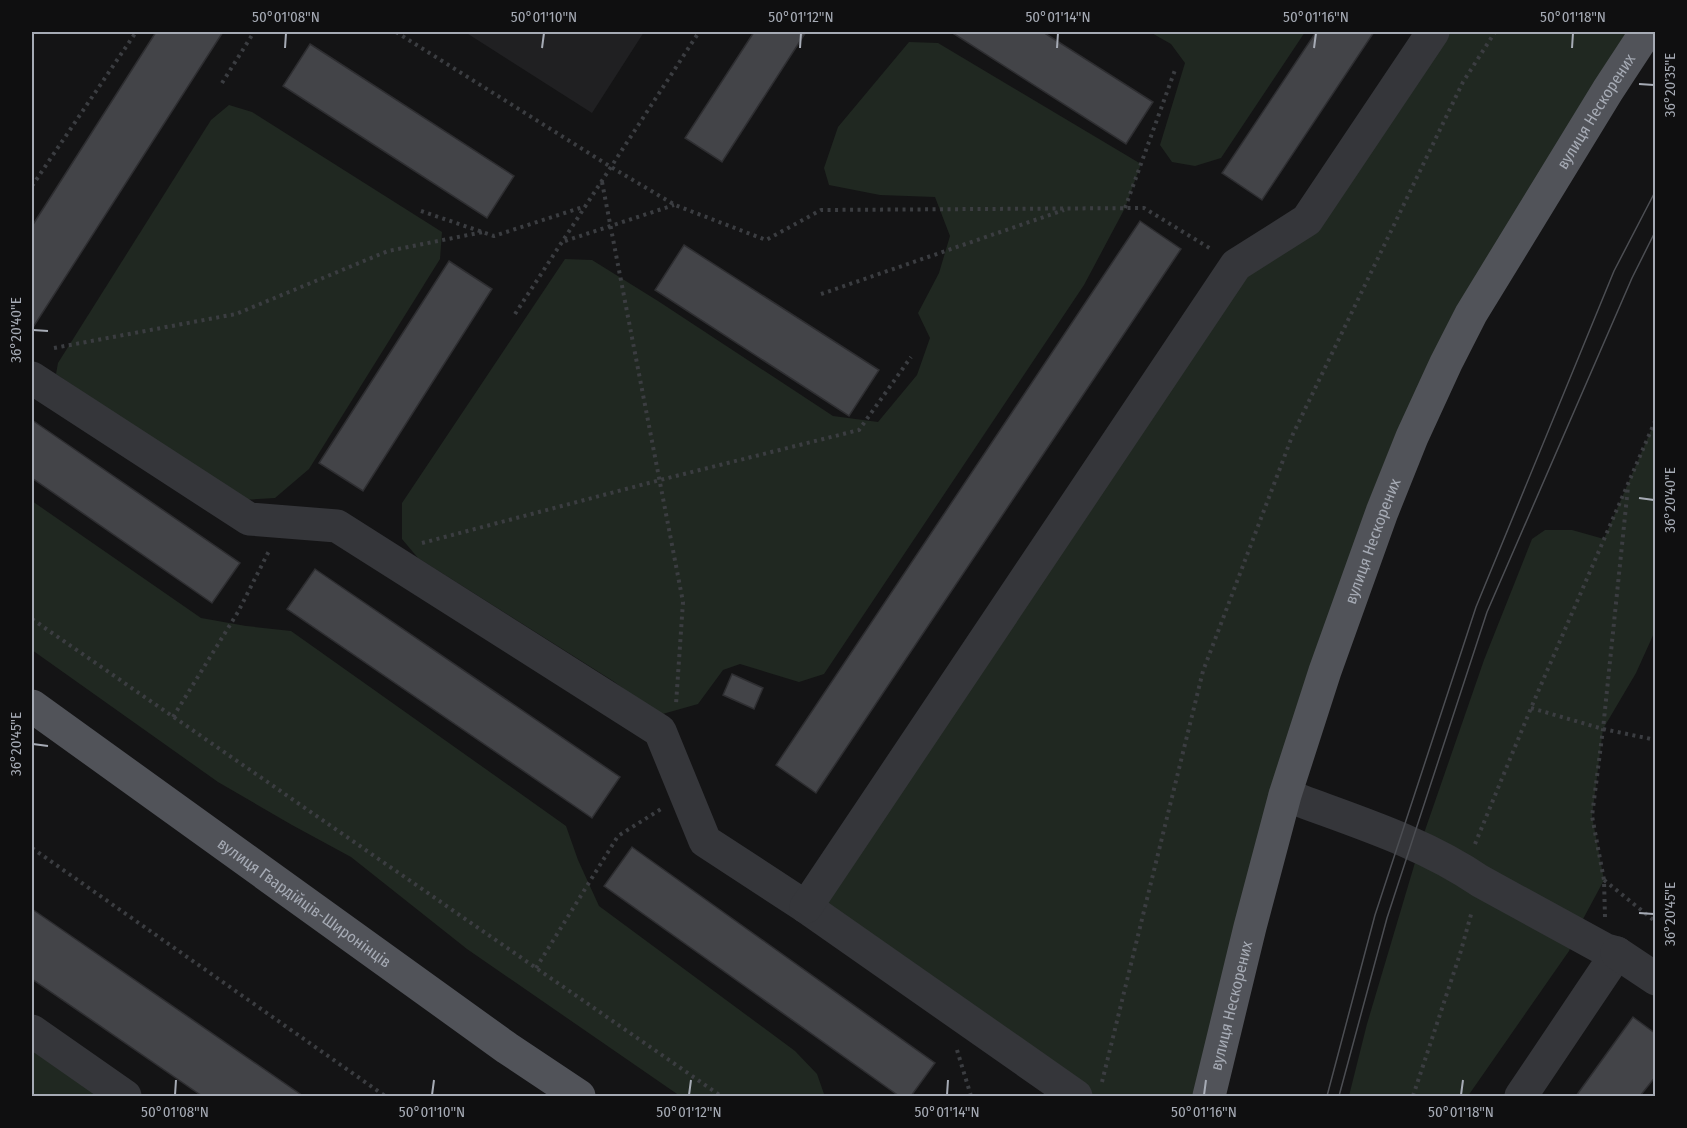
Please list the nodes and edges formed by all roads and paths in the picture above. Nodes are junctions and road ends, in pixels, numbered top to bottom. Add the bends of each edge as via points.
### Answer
1 (136, 32) edge
2 (254, 32) edge
3 (396, 32) edge
4 (699, 32) edge
5 (1433, 32) edge
6 (1495, 32) edge
7 (1646, 32) edge
8 (1175, 70) dead end
9 (222, 83) dead end
10 (611, 167) junction
11 (602, 182) junction
12 (32, 186) edge
13 (675, 205) junction
14 (586, 206) junction
15 (1125, 208) junction
16 (1068, 209) junction
17 (421, 212) dead end
18 (611, 226) junction
19 (483, 232) junction
20 (563, 242) junction
21 (1236, 265) junction
22 (821, 294) dead end
23 (515, 314) dead end
24 (54, 348) dead end
25 (911, 357) dead end
26 (32, 378) edge
27 (1656, 419) edge
28 (660, 480) junction
29 (1629, 482) junction
30 (283, 522) junction
31 (380, 554) junction
32 (32, 619) edge
33 (32, 706) edge
34 (1531, 708) junction
35 (675, 714) dead end
36 (173, 717) junction
37 (1603, 729) junction
38 (1656, 740) edge
39 (686, 794) junction
40 (1285, 795) junction
41 (32, 848) edge
42 (1472, 875) junction
43 (806, 907) junction
44 (1656, 922) edge
45 (1617, 953) junction
46 (536, 968) junction
47 (1656, 979) edge
48 (32, 1031) edge
49 (1088, 1091) edge
50 (125, 1096) edge
51 (386, 1096) edge
52 (579, 1096) edge
53 (721, 1096) edge
54 (1209, 1096) edge
55 (1413, 1096) edge
56 (1521, 1096) edge

1 - 12 path
2 - 9 path
3 - 10 path
4 - 10 path
5 - 21 lane via 1307,220
6 - 49 path via 1463,82 1293,434 1203,671
7 - 40 main road, вулиця Нескорених via 1471,314 1446,363 1382,512
8 - 15 path
10 - 11 path
10 - 13 path
11 - 14 path
11 - 18 path
13 - 16 path via 766,240 821,210
13 - 18 path
14 - 19 path via 494,236
14 - 20 path
15 - 16 path
15 - 21 path via 1144,208
16 - 22 path
17 - 19 path
18 - 20 path
18 - 28 path
19 - 24 path via 388,251 236,314
20 - 23 path
21 - 43 lane
25 - 28 path via 859,430
26 - 30 lane via 249,519
27 - 29 path
28 - 31 path
28 - 35 path via 683,602
29 - 34 path
29 - 37 path
30 - 31 lane via 337,526
30 - 36 path via 238,612
31 - 39 lane via 660,731
32 - 36 path
33 - 52 main road, вулиця Гвардійців-Широнінців
34 - 37 path
34 - 42 path
36 - 46 path
37 - 38 path
37 - 44 path via 1592,816 1604,880
39 - 43 lane via 705,841
39 - 46 path via 618,836
40 - 42 lane via 1400,838
40 - 54 main road, вулиця Нескорених
41 - 51 path
42 - 45 lane
42 - 55 path via 1460,954
43 - 49 lane
45 - 47 lane
45 - 56 lane
46 - 53 path
48 - 50 lane

